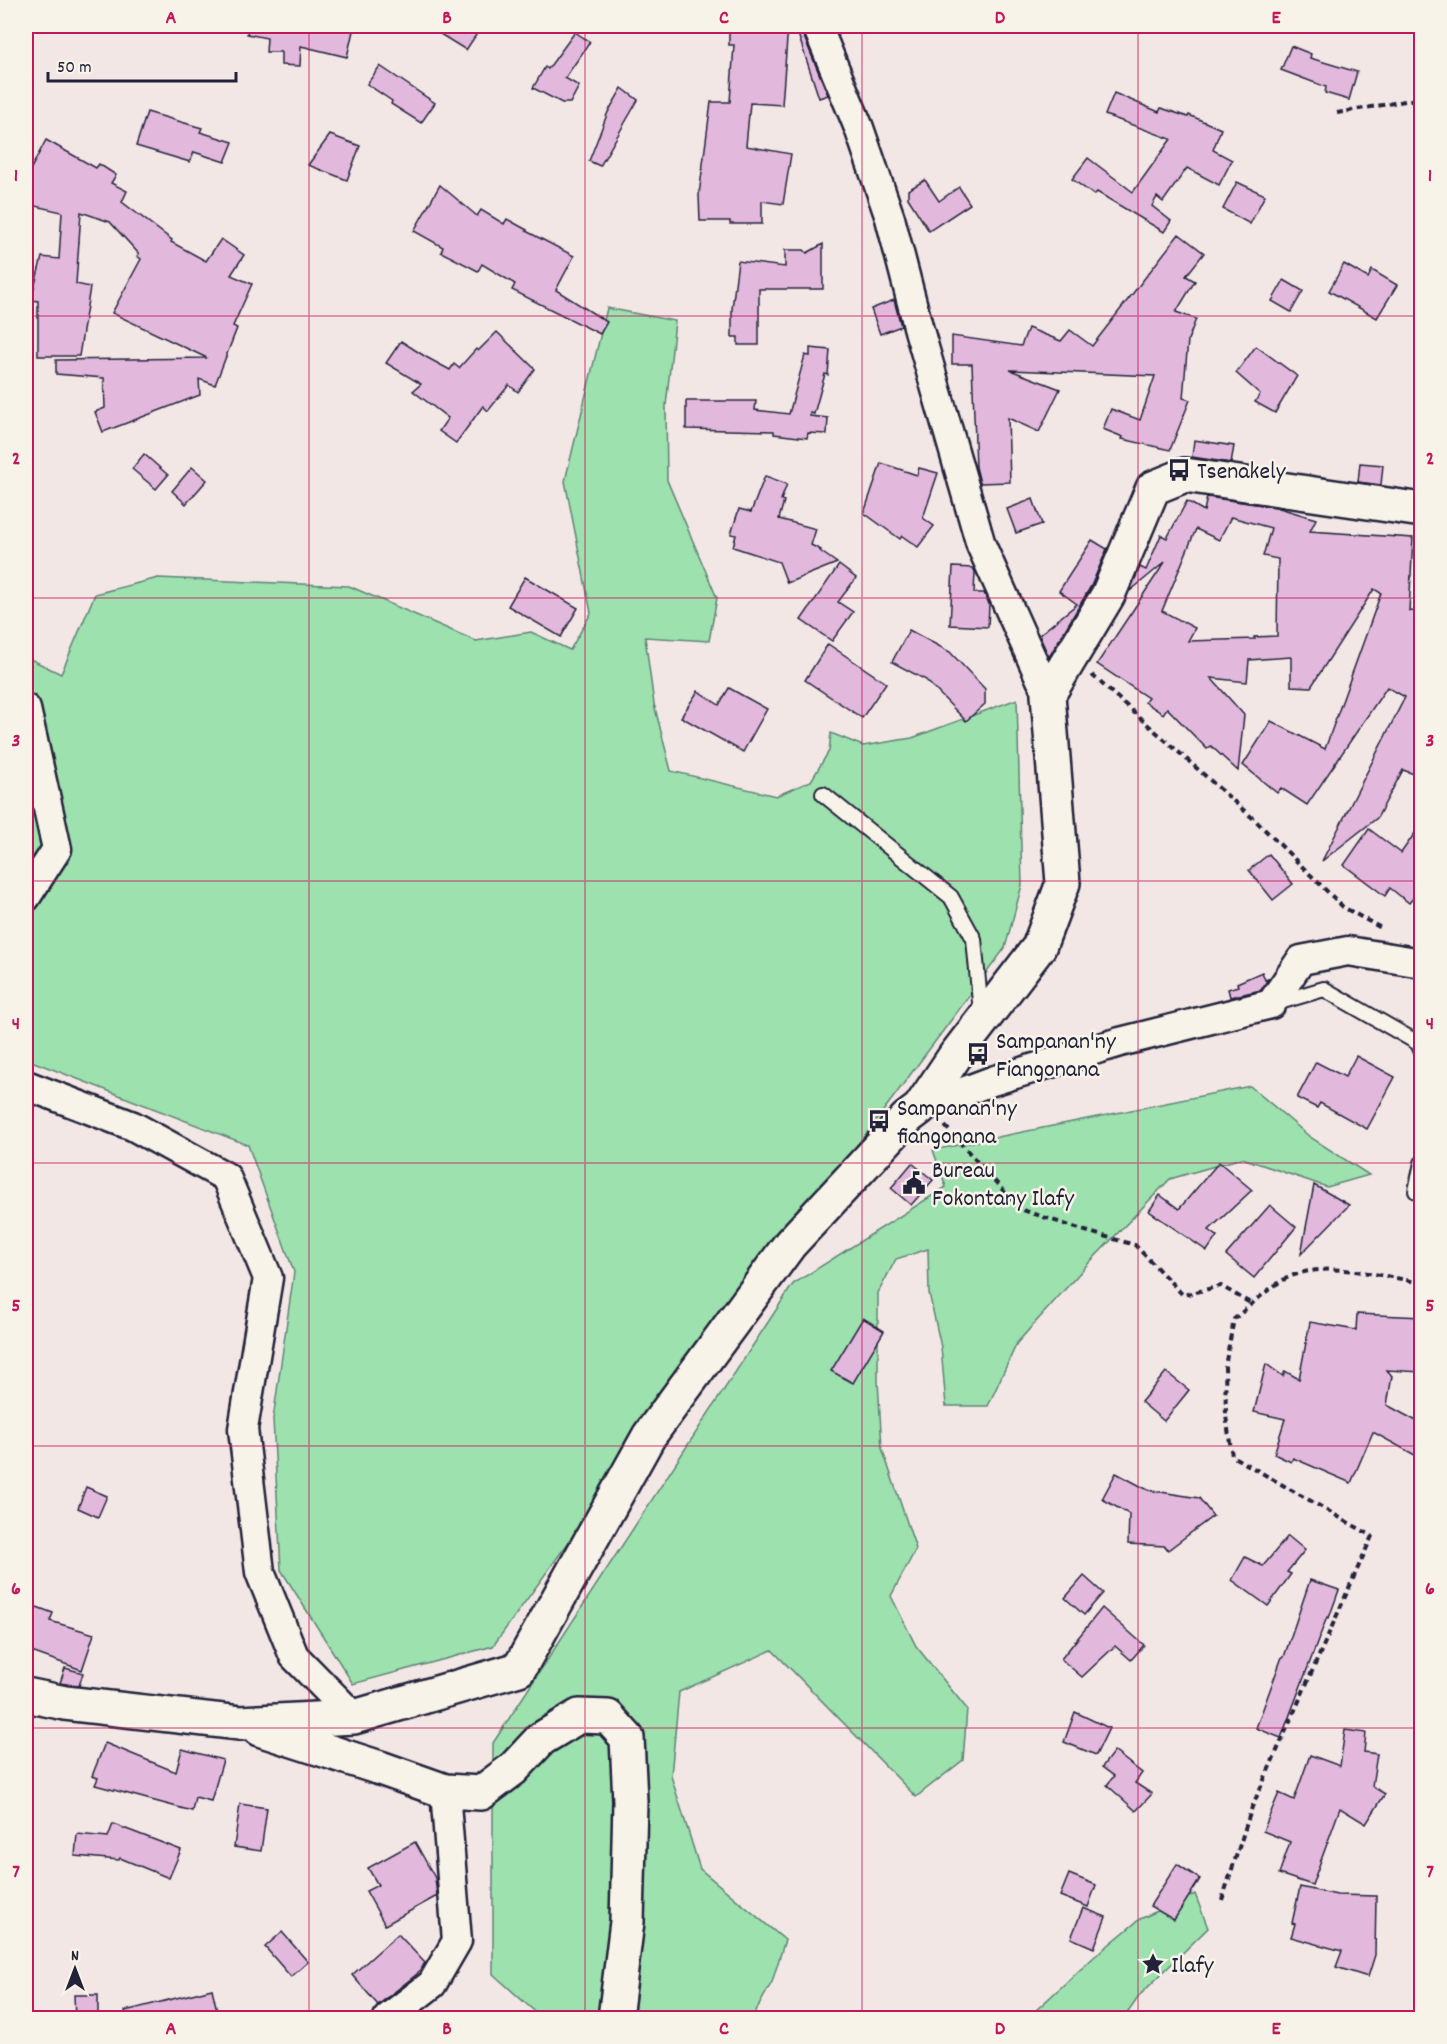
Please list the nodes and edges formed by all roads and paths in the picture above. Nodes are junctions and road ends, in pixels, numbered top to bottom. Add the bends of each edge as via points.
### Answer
1 (817, 26) edge
2 (1422, 98) edge
3 (1337, 113) dead end
4 (1422, 510) edge
5 (1071, 656) junction
6 (1048, 695) junction
7 (26, 709) edge
8 (823, 794) dead end
9 (26, 897) edge
10 (1382, 929) dead end
11 (1422, 963) edge
12 (1271, 1004) junction
13 (982, 1021) junction
14 (1422, 1052) edge
15 (26, 1084) edge
16 (920, 1108) junction
17 (1422, 1163) edge
18 (1416, 1191) dead end
19 (1422, 1283) edge
20 (1252, 1304) junction
21 (26, 1695) edge
22 (354, 1717) junction
23 (240, 1723) junction
24 (445, 1791) junction
25 (1222, 1900) dead end
26 (388, 2019) edge
27 (615, 2019) edge

1 - 6 street via 859,128 890,218 981,544
2 - 3 path
4 - 5 street via 1185,475 1154,488 1108,595
5 - 6 street
5 - 10 path via 1256,821 1343,908
6 - 13 street via 1063,883 1039,947
7 - 9 street via 57,849
8 - 13 lane via 951,897 974,939
11 - 12 street via 1348,951 1300,960
12 - 14 lane via 1324,989 1418,1043
12 - 16 street via 1120,1042 992,1081
13 - 16 street
15 - 22 street via 133,1126 226,1177 268,1278 243,1429 260,1572 294,1656
16 - 20 path via 945,1126 1020,1209 1135,1245 1183,1295 1221,1286
16 - 22 street via 790,1244 649,1436 519,1669
17 - 18 lane
19 - 20 path via 1348,1271 1305,1271 1284,1279
20 - 25 path via 1233,1319 1225,1366 1232,1456 1372,1536 1252,1807
21 - 23 street via 64,1703
22 - 23 street
23 - 24 street
24 - 26 street via 457,1941 432,1984
24 - 27 street via 481,1794 513,1769 541,1739 579,1716 608,1717 627,1738 627,1922

